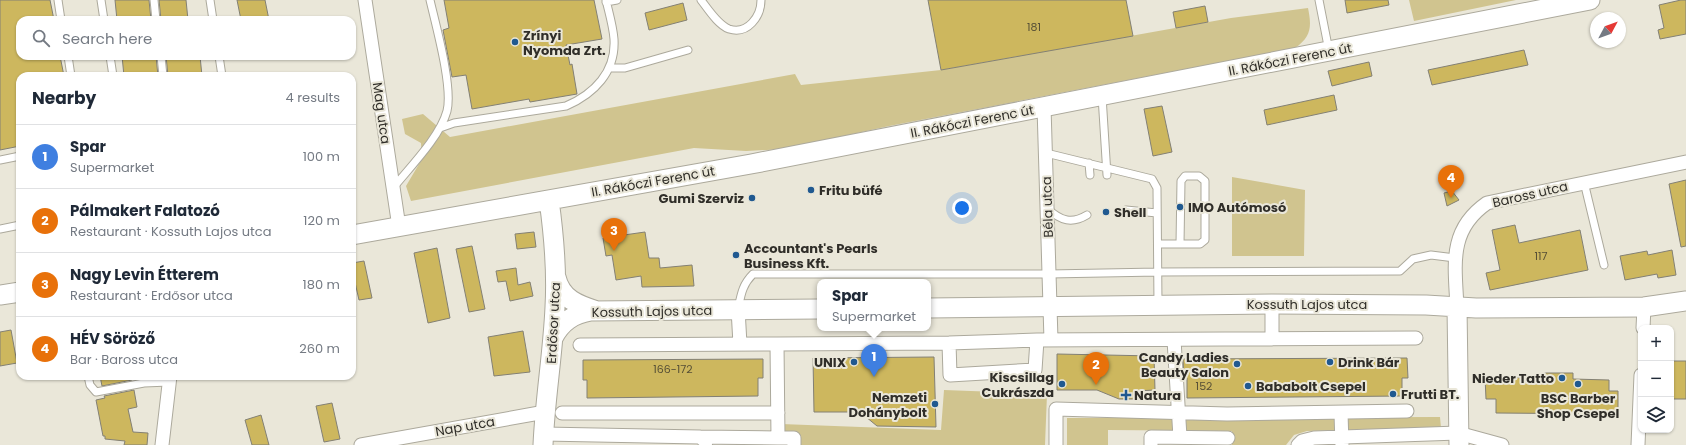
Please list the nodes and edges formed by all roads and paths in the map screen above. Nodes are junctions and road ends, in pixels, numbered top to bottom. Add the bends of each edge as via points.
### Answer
1 (58, 0) edge
2 (101, 0) edge
3 (154, 0) edge
4 (210, 0) edge
5 (365, 0) edge
6 (430, 0) edge
7 (617, 0) edge
8 (702, 0) edge
9 (761, 0) edge
10 (1319, 0) edge
11 (1590, 0) edge
12 (606, 1) edge
13 (60, 16) edge
14 (103, 16) edge
15 (156, 16) edge
16 (212, 16) edge
17 (688, 50) dead end
18 (1329, 51) junction
19 (69, 60) edge
20 (111, 60) edge
21 (162, 60) edge
22 (220, 60) edge
23 (610, 68) junction
24 (70, 72) edge
25 (112, 72) edge
26 (163, 72) edge
27 (221, 72) edge
28 (1102, 96) junction
29 (1044, 107) junction
30 (440, 128) junction
31 (1046, 153) junction
32 (16, 157) edge
33 (0, 160) edge
34 (1686, 162) edge
35 (1089, 163) junction
36 (1106, 167) junction
37 (1090, 175) dead end
38 (1106, 175) dead end
39 (1584, 182) junction
40 (393, 188) junction
41 (549, 200) junction
42 (1047, 209) junction
43 (1126, 210) dead end
44 (1157, 212) junction
45 (1087, 215) dead end
46 (16, 225) edge
47 (399, 227) junction
48 (0, 229) edge
49 (356, 234) edge
50 (1158, 244) junction
51 (1180, 244) junction
52 (1455, 258) junction
53 (1604, 265) dead end
54 (1158, 272) junction
55 (555, 273) junction
56 (1049, 274) junction
57 (16, 293) edge
58 (0, 295) edge
59 (1686, 301) edge
60 (1272, 304) junction
61 (1158, 305) junction
62 (1050, 307) junction
63 (1457, 307) junction
64 (1644, 307) junction
65 (931, 308) edge
66 (738, 309) junction
67 (817, 309) edge
68 (600, 312) junction
69 (1643, 325) edge
70 (553, 338) junction
71 (1416, 338) dead end
72 (1272, 339) junction
73 (1037, 340) junction
74 (1051, 340) junction
75 (1174, 340) junction
76 (949, 342) junction
77 (740, 344) junction
78 (777, 344) junction
79 (580, 345) dead end
80 (89, 380) edge
81 (163, 380) edge
82 (169, 380) edge
83 (1640, 397) edge
84 (1407, 411) dead end
85 (554, 412) junction
86 (778, 413) junction
87 (1179, 413) junction
88 (1341, 413) junction
89 (1180, 437) junction
90 (778, 438) junction
91 (1228, 438) dead end
92 (543, 439) edge
93 (1459, 439) edge
94 (570, 440) edge
95 (704, 441) edge
96 (1342, 441) edge
97 (162, 445) edge
98 (361, 445) edge
99 (794, 445) edge
100 (1056, 445) edge
101 (1151, 445) edge
102 (1298, 445) edge
103 (1502, 445) edge
104 (1638, 445) edge

1 - 13 lane
2 - 14 lane
3 - 15 lane
4 - 16 lane
5 - 40 street, Mag utca
6 - 30 lane via 448,88 447,110
7 - 12 lane
8 - 9 lane via 729,29 741,29 757,18
10 - 18 lane
11 - 18 street, II. Rákóczi Ferenc út
12 - 23 lane via 614,38
17 - 23 lane via 625,68
18 - 28 street, II. Rákóczi Ferenc út
19 - 24 lane
20 - 25 lane
21 - 26 lane
22 - 27 lane
23 - 30 lane via 601,82 590,92 566,106 454,123
28 - 29 street, II. Rákóczi Ferenc út
28 - 36 lane
29 - 31 street, Béla utca
29 - 41 street, II. Rákóczi Ferenc út
30 - 40 lane
31 - 35 lane
31 - 42 street, Béla utca
32 - 33 lane
34 - 39 street, Baross utca
35 - 36 lane
35 - 37 lane
36 - 38 lane
36 - 44 lane via 1152,179 1157,188
39 - 52 street, Baross utca via 1504,204 1487,203 1467,220 1460,235
39 - 53 lane
40 - 47 street, Mag utca
41 - 47 street, II. Rákóczi Ferenc út
41 - 55 street, Erdősor utca
42 - 45 lane via 1064,220 1077,221
42 - 56 street, Béla utca
43 - 44 lane
44 - 50 lane
46 - 48 lane
47 - 49 street, II. Rákóczi Ferenc út
50 - 51 lane
50 - 54 lane
51 - 51 lane via 1200,244 1205,240 1205,181 1200,176 1184,176 1181,181
52 - 54 lane via 1431,255 1413,259 1400,271
52 - 63 street, Baross utca
54 - 56 lane
54 - 61 lane
55 - 68 street via 557,282 566,296 573,302
55 - 70 street, Erdősor utca
56 - 62 street, Béla utca
56 - 66 lane via 753,274 741,291
57 - 58 street
59 - 64 street, Kossuth Lajos utca
60 - 61 street, Kossuth Lajos utca
60 - 63 street, Kossuth Lajos utca
60 - 72 street
61 - 62 street, Kossuth Lajos utca
62 - 65 street, Kossuth Lajos utca
62 - 74 street, Béla utca
63 - 64 street, Kossuth Lajos utca
63 - 93 street
64 - 69 street
66 - 67 street, Kossuth Lajos utca
66 - 68 street, Kossuth Lajos utca
66 - 77 street
68 - 70 street, Kossuth Lajos utca via 583,312 574,316 561,325
70 - 85 street, Erdősor utca
71 - 72 street
72 - 75 street
73 - 74 street
73 - 76 street
73 - 76 street via 1036,370 950,375
74 - 75 street
75 - 87 street
76 - 78 street
77 - 78 street
77 - 79 street
78 - 86 street
80 - 81 lane via 96,392
82 - 97 street
83 - 104 street
84 - 88 street
85 - 86 street, Nap utca
85 - 92 street, Erdősor utca
85 - 98 street, Nap utca
86 - 90 street
87 - 88 street
87 - 89 street
87 - 100 street via 1056,409
88 - 96 street
89 - 91 street
89 - 101 street via 1151,437
90 - 95 street
90 - 99 street via 794,438
92 - 94 street
93 - 96 street
93 - 103 street
94 - 95 street
96 - 102 street via 1307,439

